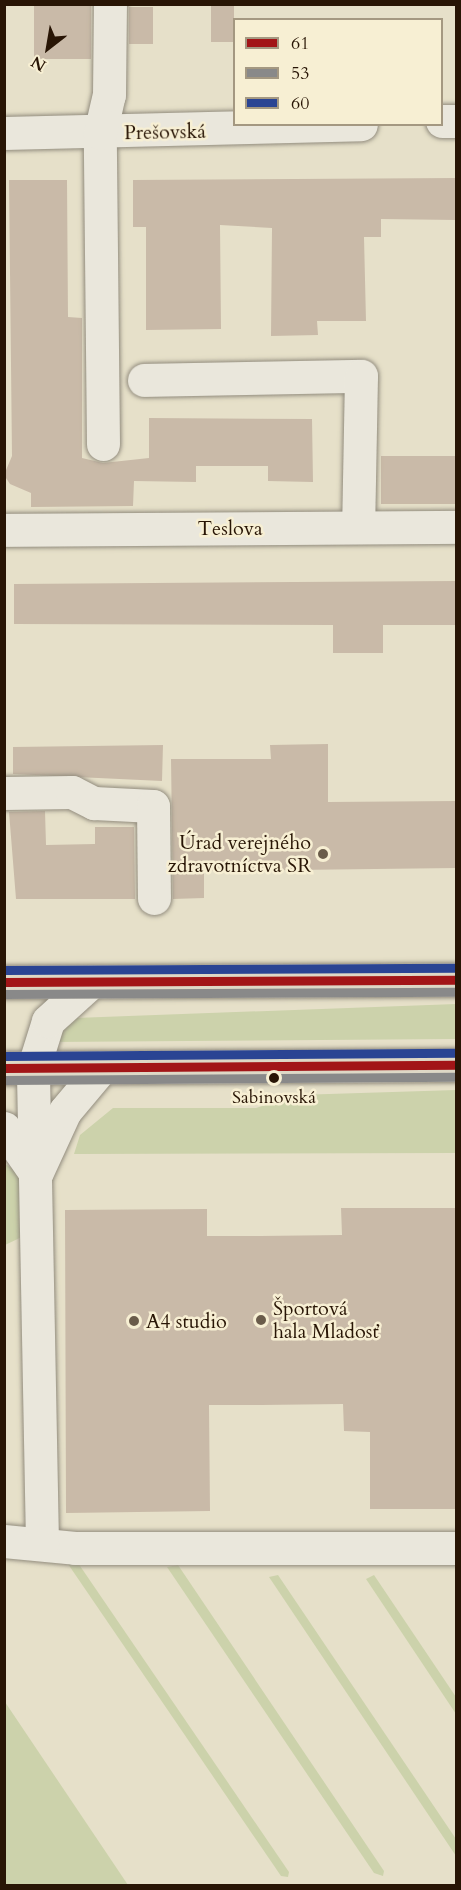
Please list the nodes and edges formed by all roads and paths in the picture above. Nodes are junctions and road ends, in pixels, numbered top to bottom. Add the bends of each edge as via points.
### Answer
1 (110, 4) edge
2 (303, 126) edge
3 (100, 133) junction
4 (4, 134) edge
5 (144, 380) dead end
6 (103, 444) dead end
7 (358, 527) junction
8 (456, 527) edge
9 (4, 530) edge
10 (4, 793) edge
11 (154, 898) dead end
12 (456, 980) edge
13 (4, 982) edge
14 (91, 982) junction
15 (456, 1065) edge
16 (102, 1067) junction
17 (19, 1069) edge
18 (4, 1128) edge
19 (36, 1174) junction
20 (4, 1541) edge
21 (42, 1543) junction
22 (456, 1548) edge

1 - 3 street via 109,95
2 - 3 street, Prešovská
3 - 4 street, Prešovská
3 - 6 street
5 - 7 street via 361,376
7 - 8 street, Teslova
7 - 9 street, Teslova
10 - 11 street via 72,792 94,803 153,806
12 - 14 main road
13 - 14 main road
14 - 17 street via 48,1021
15 - 16 main road
16 - 17 main road
16 - 19 street via 65,1111
17 - 19 street
18 - 19 street
19 - 21 street
20 - 21 street
21 - 22 street via 75,1548

